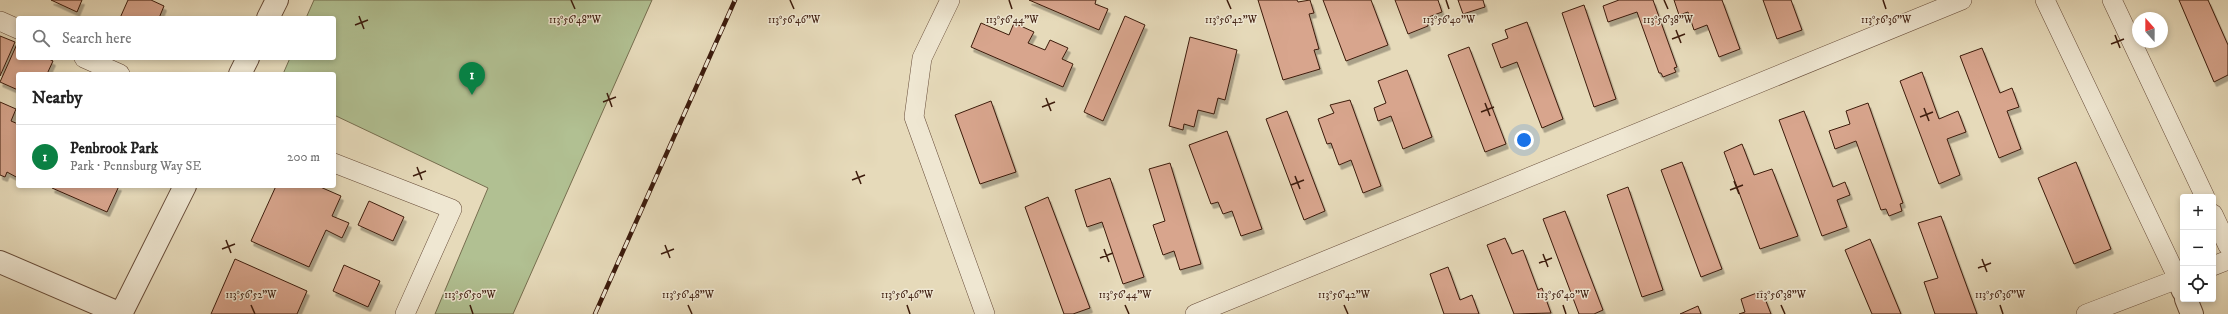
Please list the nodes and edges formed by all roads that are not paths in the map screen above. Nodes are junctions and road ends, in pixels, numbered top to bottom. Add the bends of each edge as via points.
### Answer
1 (277, 0) edge
2 (950, 0) edge
3 (1962, 0) edge
4 (2044, 0) edge
5 (2112, 0) edge
6 (269, 16) edge
7 (0, 21) edge
8 (16, 28) edge
9 (88, 60) edge
10 (247, 60) edge
11 (116, 72) edge
12 (241, 72) edge
13 (336, 164) edge
14 (183, 188) edge
15 (2204, 194) edge
16 (2216, 220) edge
17 (2228, 246) edge
18 (2228, 260) edge
19 (0, 262) edge
20 (2216, 265) edge
21 (2180, 280) edge
22 (2180, 282) edge
23 (2187, 302) edge
24 (121, 314) edge
25 (405, 314) edge
26 (985, 314) edge
27 (1195, 314) edge
28 (2086, 314) edge
29 (2192, 314) edge

1 - 6 street
2 - 26 lane via 922,58 914,117
3 - 27 lane
4 - 21 lane
5 - 15 lane
7 - 8 lane
9 - 11 lane
10 - 12 street
13 - 25 lane via 452,209
14 - 24 street
16 - 17 lane
18 - 20 lane
19 - 24 street
22 - 28 lane
23 - 29 street

